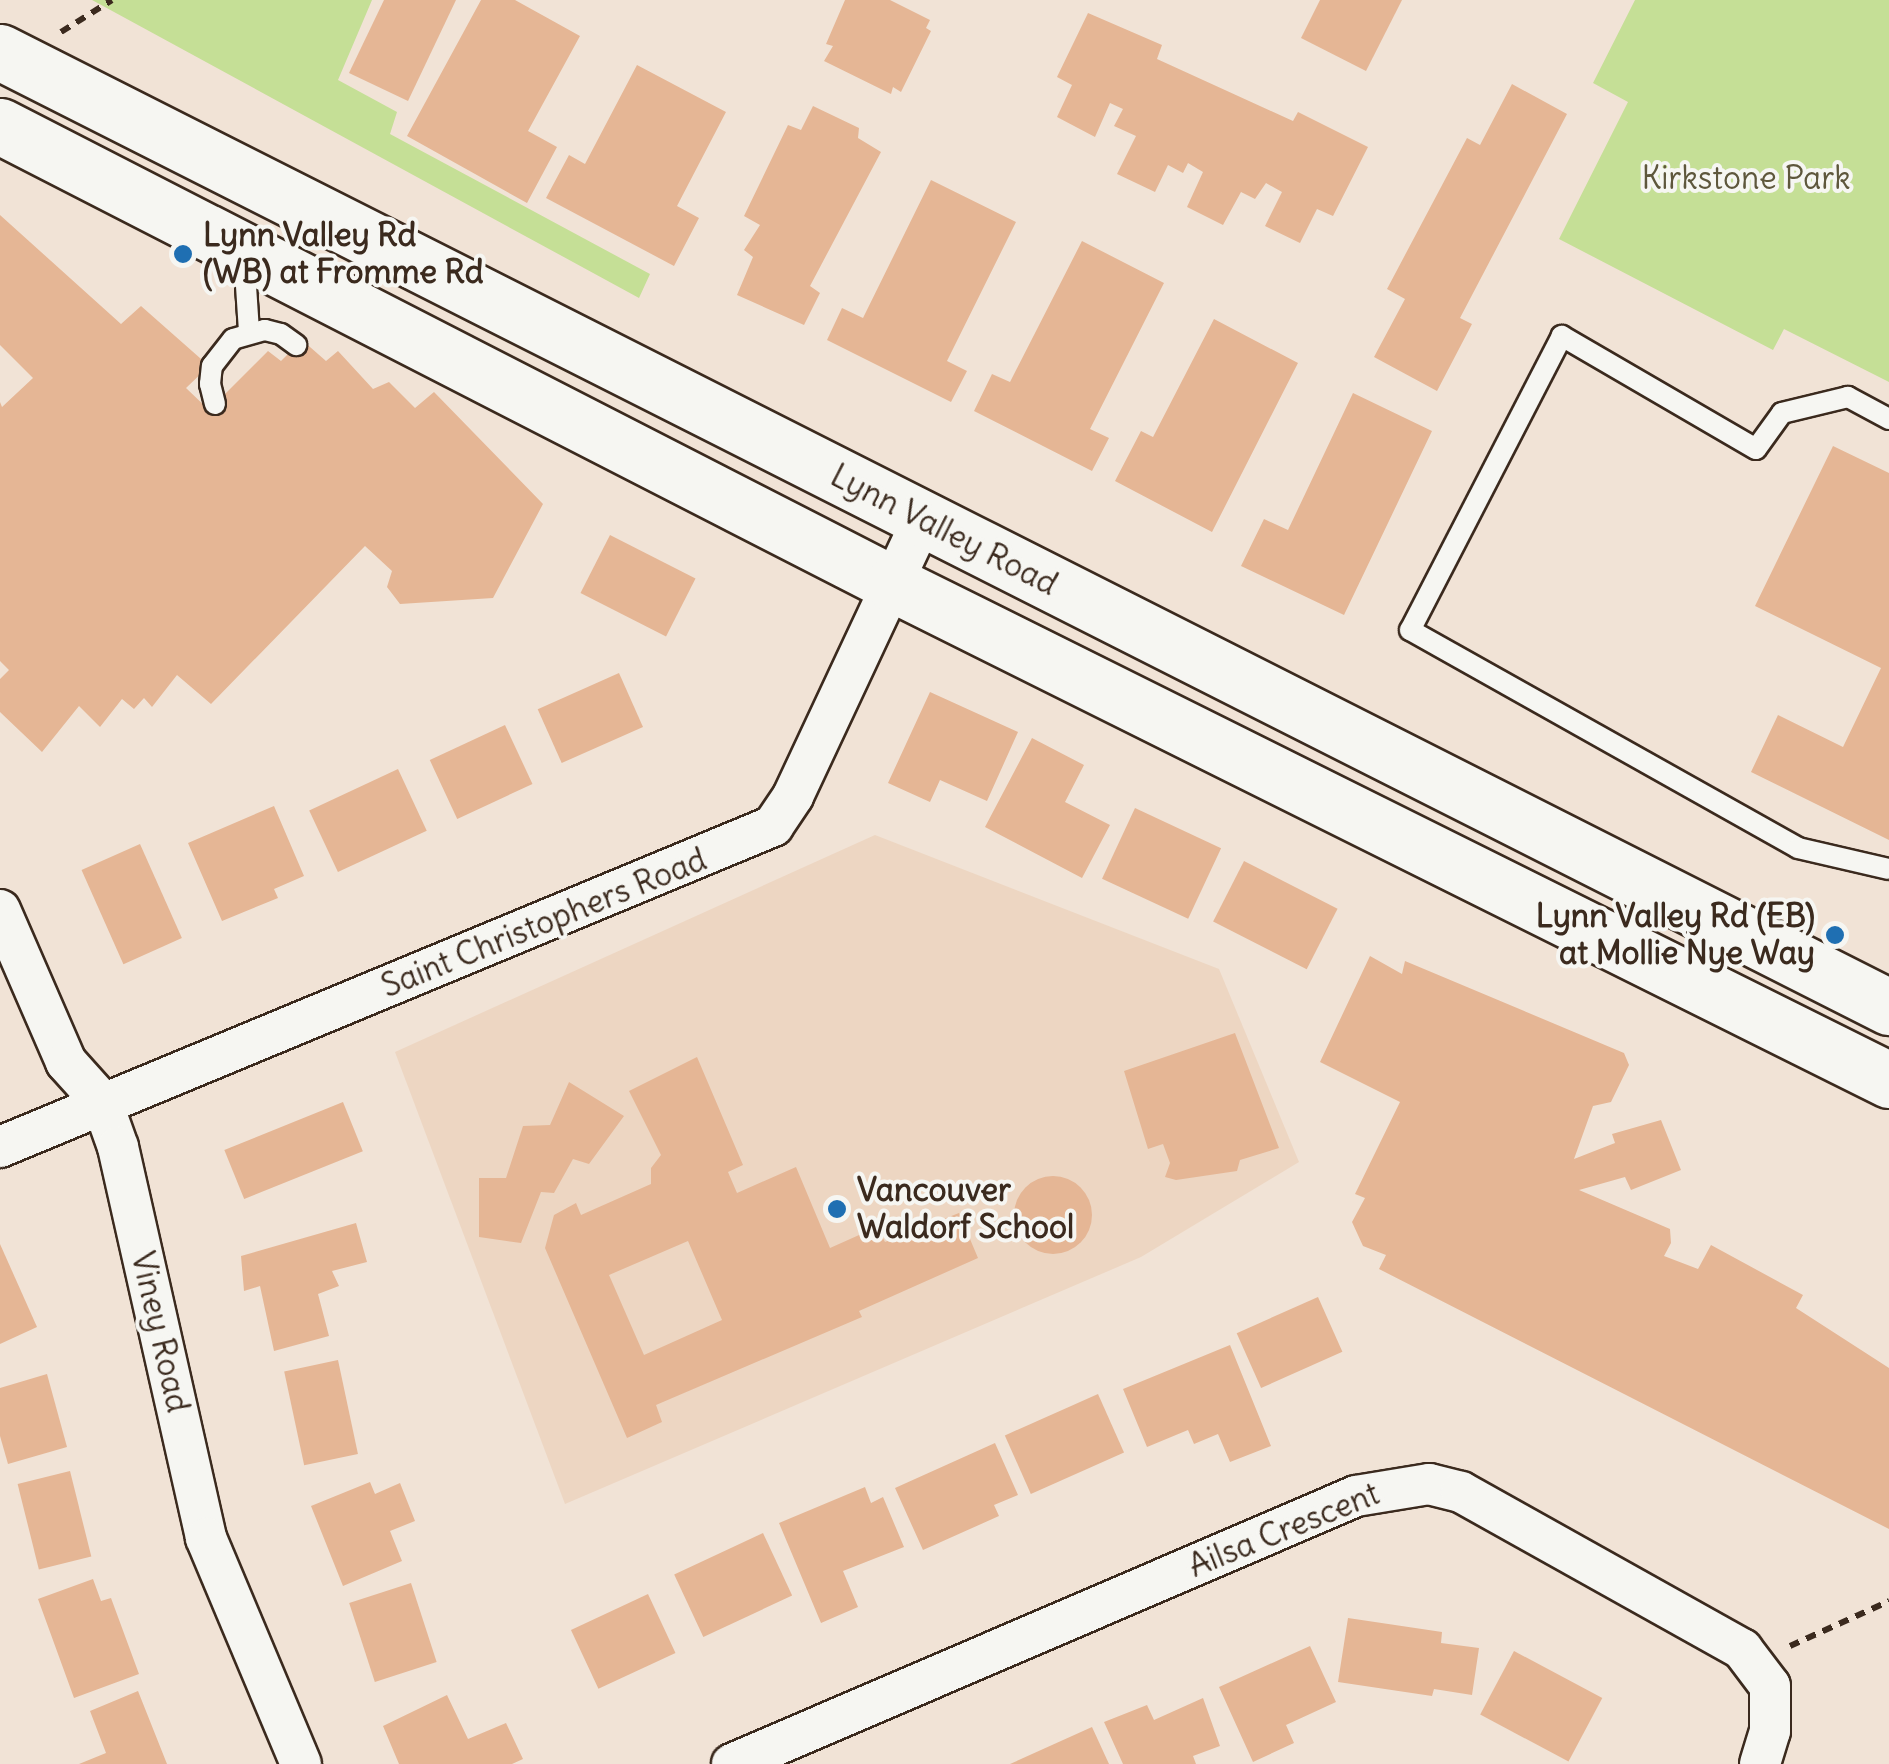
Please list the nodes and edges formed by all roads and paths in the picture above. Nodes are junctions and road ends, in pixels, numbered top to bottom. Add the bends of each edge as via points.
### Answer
1 (112, 0) edge
2 (60, 32) dead end
3 (0, 52) edge
4 (0, 126) edge
5 (243, 254) junction
6 (250, 331) junction
7 (296, 345) dead end
8 (215, 404) dead end
9 (1889, 418) edge
10 (922, 520) junction
11 (893, 584) junction
12 (1889, 869) edge
13 (0, 910) edge
14 (1889, 1007) edge
15 (1889, 1080) edge
16 (102, 1102) junction
17 (0, 1147) edge
18 (1889, 1601) edge
19 (1753, 1664) junction
20 (1765, 1748) edge
21 (301, 1764) edge
22 (732, 1764) edge

1 - 2 path
3 - 10 main road, Lynn Valley Road
4 - 5 main road
5 - 6 lane
5 - 11 main road
6 - 7 lane via 282,334
6 - 8 lane via 220,350 212,366
9 - 12 lane via 1848,397 1782,413 1756,449 1562,336 1410,630 1798,848
10 - 11 street, Saint Christophers Road
10 - 14 main road, Lynn Valley Road
11 - 15 main road
11 - 16 street, Saint Christophers Road via 773,826
13 - 16 street, Viney Road via 66,1062
16 - 17 street, Saint Christophers Road
16 - 21 street, Viney Road via 118,1147 206,1538
18 - 19 path
19 - 20 street via 1770,1686
19 - 22 street, Ailsa Crescent via 1742,1649 1460,1492 1429,1484 1390,1487

